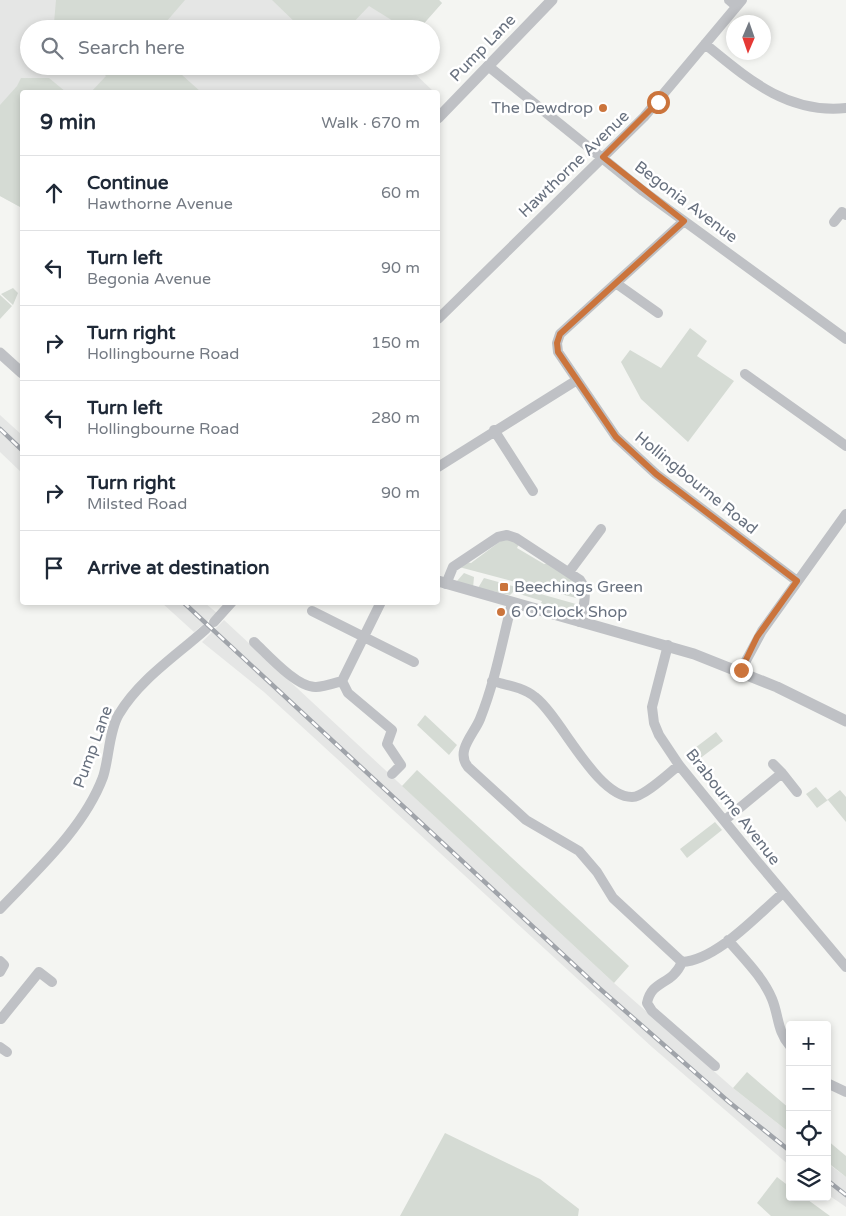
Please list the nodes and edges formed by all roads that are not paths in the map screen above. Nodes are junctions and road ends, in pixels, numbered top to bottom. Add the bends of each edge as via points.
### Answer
1 (552, 0) edge
2 (736, 2) edge
3 (705, 44) junction
4 (488, 66) junction
5 (846, 108) edge
6 (440, 116) edge
7 (603, 157) junction
8 (846, 215) edge
9 (684, 221) junction
10 (834, 222) dead end
11 (616, 284) junction
12 (658, 313) dead end
13 (440, 317) edge
14 (846, 340) edge
15 (0, 353) edge
16 (20, 371) edge
17 (745, 374) dead end
18 (577, 380) junction
19 (494, 430) junction
20 (846, 446) edge
21 (440, 466) edge
22 (533, 492) dead end
23 (846, 514) edge
24 (601, 528) dead end
25 (569, 572) junction
26 (797, 581) junction
27 (442, 582) edge
28 (512, 603) junction
29 (229, 605) edge
30 (380, 605) edge
31 (312, 611) dead end
32 (580, 622) junction
33 (364, 637) junction
34 (254, 642) dead end
35 (668, 645) junction
36 (414, 662) dead end
37 (741, 670) junction
38 (342, 681) junction
39 (492, 681) junction
40 (846, 721) edge
41 (774, 764) dead end
42 (679, 765) junction
43 (392, 774) dead end
44 (782, 774) junction
45 (797, 792) dead end
46 (725, 820) junction
47 (782, 893) junction
48 (0, 909) edge
49 (728, 940) junction
50 (0, 961) edge
51 (682, 962) junction
52 (845, 964) edge
53 (0, 972) edge
54 (52, 982) dead end
55 (0, 1019) edge
56 (786, 1041) edge
57 (715, 1066) dead end
58 (831, 1085) edge
59 (846, 1092) edge

1 - 4 street, Pump Lane
2 - 3 street, Hawthorne Avenue
3 - 5 street via 761,88 780,98 810,108
3 - 7 street, Hawthorne Avenue via 650,110
4 - 6 street, Pump Lane
4 - 7 street, Begonia Avenue
7 - 9 street, Begonia Avenue
7 - 13 street, Hawthorne Avenue
8 - 10 street via 842,212
9 - 11 street, Hollingbourne Road
9 - 14 street, Begonia Avenue
11 - 12 street
11 - 18 street, Hollingbourne Road via 558,337 558,352
15 - 16 street
17 - 20 street
18 - 19 street
18 - 26 street, Hollingbourne Road via 622,444 656,474
19 - 21 street
19 - 22 street
23 - 26 street
24 - 25 street
25 - 27 street via 507,535 453,567
25 - 32 street via 584,585 586,593
26 - 37 street via 757,637
27 - 28 street
28 - 32 street
28 - 39 street
29 - 48 street, Pump Lane via 131,697 117,716 103,777 80,819
30 - 33 street
31 - 33 street
32 - 35 street
33 - 36 street
33 - 38 street
34 - 38 street via 289,675 306,685 315,688
35 - 37 street
35 - 42 street, Brabourne Avenue via 654,694 653,714 659,735
37 - 40 street
38 - 43 street via 348,693 392,730 387,744 401,765
39 - 42 street via 534,696 549,710 584,762 625,796 634,797 643,792
39 - 51 street via 476,728 464,747 465,764 526,820 579,851 597,872 612,898
41 - 44 street
42 - 46 street, Brabourne Avenue
44 - 45 street
44 - 46 street
46 - 47 street, Brabourne Avenue
47 - 49 street
47 - 52 street, Brabourne Avenue
49 - 51 street via 704,957
49 - 56 street via 764,984 773,1000
50 - 53 street via 4,965
51 - 57 street via 674,976 651,993 648,1003 652,1011
54 - 55 street via 39,972
58 - 59 street

